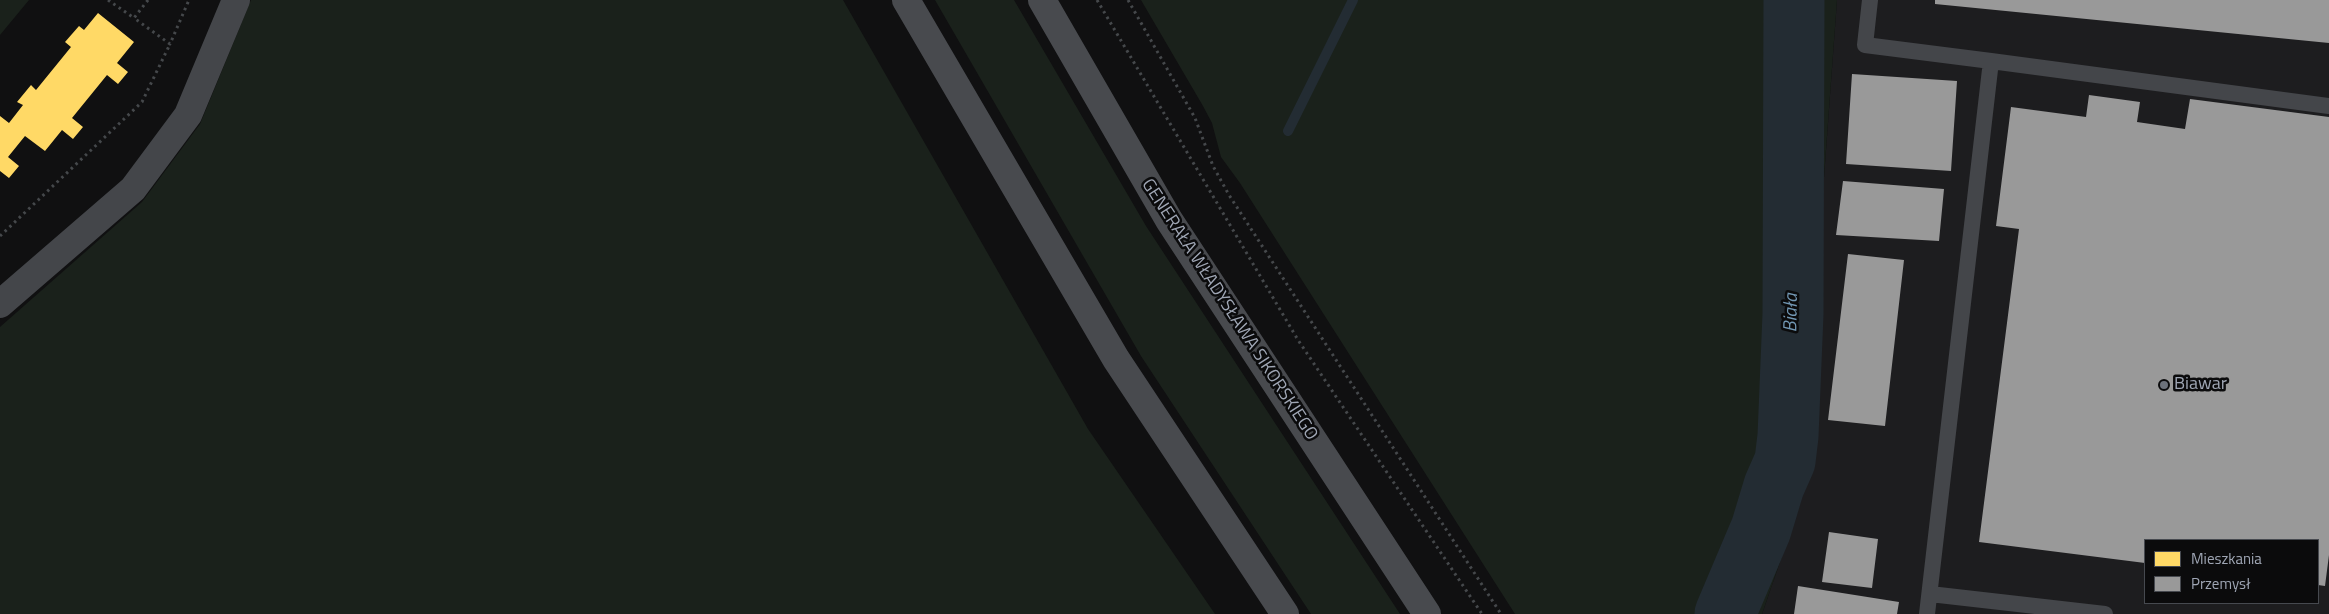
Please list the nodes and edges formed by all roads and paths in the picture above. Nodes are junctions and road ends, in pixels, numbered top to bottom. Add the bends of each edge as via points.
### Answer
1 (108, 0) edge
2 (148, 0) edge
3 (189, 0) edge
4 (236, 0) edge
5 (906, 0) edge
6 (1042, 0) edge
7 (1097, 0) edge
8 (1128, 0) edge
9 (1870, 0) edge
10 (134, 18) junction
11 (170, 44) junction
12 (1990, 61) junction
13 (2329, 106) edge
14 (0, 236) edge
15 (0, 304) edge
16 (1930, 594) junction
17 (1286, 614) edge
18 (1427, 614) edge
19 (1482, 614) edge
20 (1501, 614) edge
21 (1927, 614) edge
22 (2105, 614) edge

1 - 10 path
2 - 10 path
3 - 11 path
4 - 15 street via 188,115 134,188
5 - 17 main road via 1116,359
6 - 18 main road, GENERAŁA WŁADYSŁAWA SIKORSKIEGO via 1168,220
7 - 19 path via 1298,340
8 - 20 path via 1195,118 1213,166 1229,195
9 - 12 lane via 1865,45
10 - 11 path
11 - 14 path via 142,102
12 - 13 lane
12 - 16 lane
16 - 21 lane
16 - 22 lane

